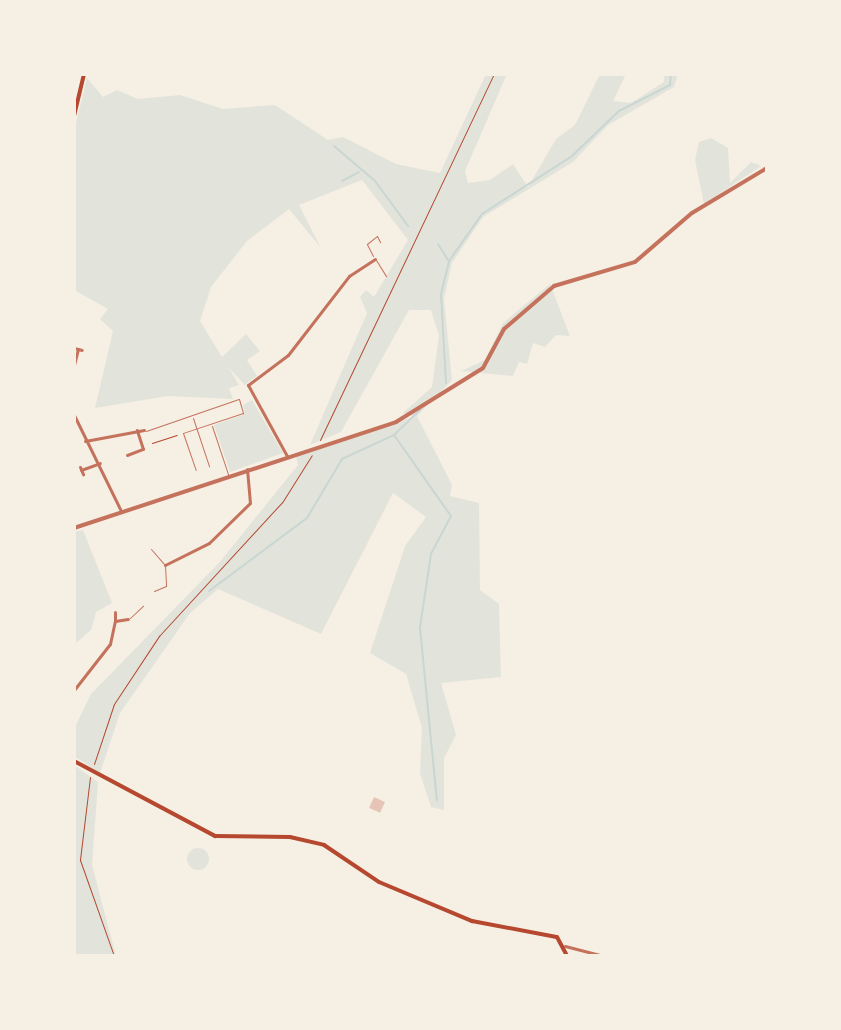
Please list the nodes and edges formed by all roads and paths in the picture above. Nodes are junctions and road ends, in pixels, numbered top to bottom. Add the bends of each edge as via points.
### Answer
1 (84, 74) edge
2 (494, 74) edge
3 (74, 116) edge
4 (767, 168) edge
5 (380, 242) dead end
6 (375, 259) junction
7 (386, 276) dead end
8 (78, 349) edge
9 (74, 365) edge
10 (74, 415) edge
11 (192, 415) junction
12 (211, 424) junction
13 (197, 428) junction
14 (137, 430) junction
15 (145, 430) joint
16 (326, 430) dead end
17 (183, 433) junction
18 (85, 441) junction
19 (152, 443) dead end
20 (127, 455) dead end
21 (287, 456) junction
22 (311, 457) dead end
23 (100, 463) junction
24 (209, 466) dead end
25 (247, 469) junction
26 (196, 470) dead end
27 (81, 471) dead end
28 (228, 476) junction
29 (121, 512) junction
30 (74, 528) edge
31 (151, 549) dead end
32 (165, 565) junction
33 (154, 591) dead end
34 (143, 606) dead end
35 (115, 612) dead end
36 (128, 619) joint
37 (115, 621) junction
38 (74, 690) edge
39 (74, 761) edge
40 (91, 773) junction
41 (565, 946) junction
42 (114, 956) edge
43 (567, 956) edge
44 (604, 956) edge

1 - 3 main road
2 - 16 path
4 - 21 street via 692,213 635,262 554,286 504,329 483,368 396,422
5 - 6 lane via 367,244
6 - 7 lane
6 - 21 street via 349,276 288,355 248,385
8 - 9 street
10 - 18 street
11 - 12 lane via 239,399 243,413
11 - 13 lane
11 - 15 lane
12 - 13 lane
12 - 28 lane
13 - 17 lane
13 - 24 lane
14 - 15 street
14 - 18 street
14 - 20 street via 143,449
17 - 19 path
17 - 26 lane
18 - 23 street
21 - 25 street
22 - 40 path via 283,501 159,636 114,704
23 - 27 street
23 - 29 street
25 - 28 street
25 - 32 street via 250,503 209,543
28 - 29 street
29 - 30 street
31 - 32 lane
32 - 33 lane via 166,586
34 - 36 lane
35 - 37 street
36 - 37 street
37 - 38 street via 110,644
39 - 40 main road
40 - 41 main road via 215,836 317,843 379,882 479,923 553,936
40 - 42 path via 80,860
41 - 43 main road
41 - 44 street

